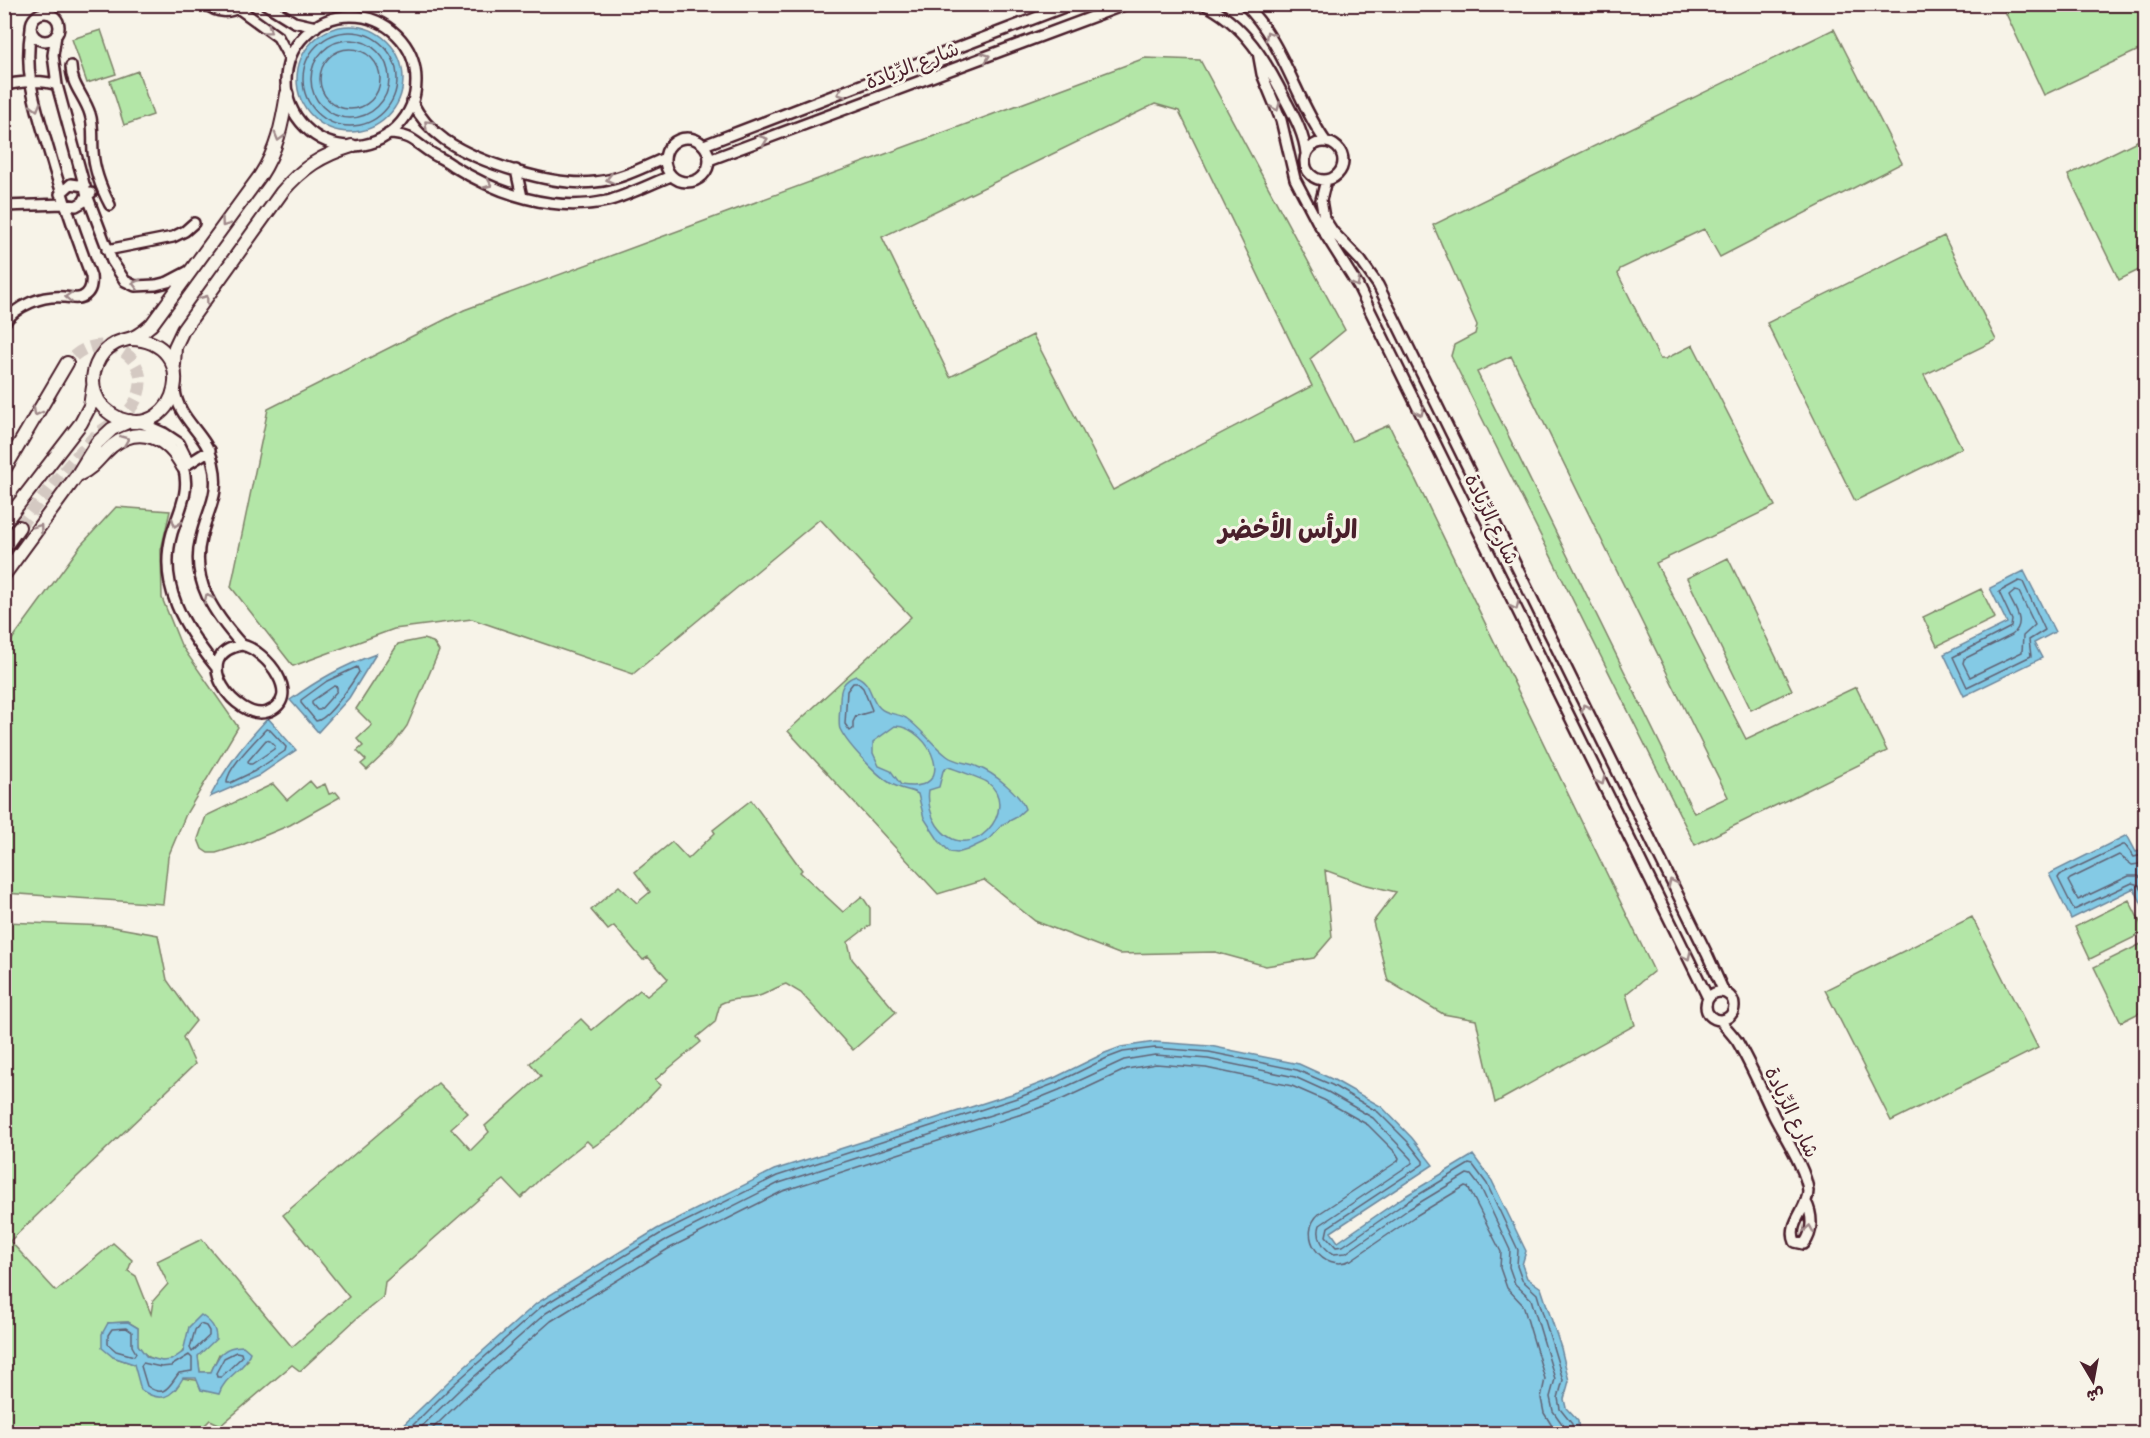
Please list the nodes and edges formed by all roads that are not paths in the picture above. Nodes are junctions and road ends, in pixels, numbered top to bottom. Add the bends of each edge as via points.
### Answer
1 (206, 4) edge
2 (265, 4) edge
3 (1072, 4) edge
4 (1127, 4) edge
5 (1203, 4) edge
6 (1244, 4) edge
7 (240, 6) edge
8 (315, 27) junction
9 (31, 29) junction
10 (56, 35) junction
11 (1258, 52) junction
12 (290, 59) junction
13 (71, 66) dead end
14 (30, 81) junction
15 (4, 85) edge
16 (57, 85) junction
17 (77, 88) junction
18 (287, 94) junction
19 (61, 95) junction
20 (412, 102) junction
21 (388, 134) junction
22 (1326, 142) junction
23 (704, 145) junction
24 (352, 146) junction
25 (1306, 153) junction
26 (664, 158) junction
27 (710, 160) junction
28 (516, 170) junction
29 (671, 176) junction
30 (1326, 180) junction
31 (101, 188) junction
32 (86, 190) junction
33 (60, 194) junction
34 (522, 197) junction
35 (64, 204) junction
36 (110, 205) dead end
37 (4, 206) edge
38 (194, 223) dead end
39 (107, 249) junction
40 (191, 270) junction
41 (4, 323) edge
42 (131, 339) junction
43 (67, 363) tunnel mouth
44 (174, 369) junction
45 (94, 387) junction
46 (175, 390) junction
47 (134, 421) junction
48 (210, 450) junction
49 (186, 465) junction
50 (4, 470) edge
51 (78, 474) junction
52 (4, 523) edge
53 (20, 527) tunnel mouth
54 (4, 548) edge
55 (4, 575) edge
56 (242, 645) junction
57 (216, 667) junction
58 (1724, 992) junction
59 (1708, 998) junction
60 (1731, 1014) junction
61 (1720, 1020) junction
62 (1736, 1040) junction
63 (1806, 1202) dead end

1 - 7 street via 222,12
2 - 8 street via 294,22
3 -> 23 street, شارع الرِّيادة
27 -> 4 street, شارع الرِّيادة
5 - 11 street, شارع الرِّيادة via 1232,22
22 -> 6 street via 1267,31
7 -> 12 street via 278,38
8 - 12 street
8 - 20 street via 353,16 389,29 411,57 415,79
9 - 10 street via 35,37 44,40
9 - 10 street via 35,16 48,13 58,22
9 - 14 street
10 - 16 street via 53,55
11 - 25 street, شارع الرِّيادة via 1297,123
11 -> 59 street, شارع الرِّيادة via 1262,74 1281,120 1295,179 1358,286
12 - 18 street via 286,70
13 - 17 street
14 - 15 street
14 - 16 street
14 -> 33 street
16 - 19 street
17 - 19 street
17 - 31 street via 92,122 94,159
18 - 24 street via 305,127 327,141
18 -> 40 street via 280,136 271,158
19 - 32 street
20 - 21 street
28 -> 20 street via 447,141 425,122
21 - 24 street
21 -> 34 street via 414,140 474,178
22 - 25 street via 1312,146
22 - 30 street via 1336,147 1343,162 1339,173
23 - 26 street via 692,138 680,138 670,145
23 - 27 street
44 -> 24 street via 175,346 183,330 282,192 313,162
25 - 30 street via 1306,170 1314,178
26 -> 28 street via 619,177 595,182 562,182
26 - 29 street
27 - 29 street via 698,179 681,181
28 - 34 street
29 - 34 street via 596,203 564,205
58 -> 30 street, شارع الرِّيادة via 1378,285 1324,218 1321,200
31 - 32 street
31 - 36 street
32 - 33 street via 76,183
32 - 35 street via 80,204
32 - 39 street
33 - 35 street
35 - 37 street
35 -> 41 street via 91,276 88,292 74,299 54,297 34,302 17,309
38 - 39 street via 173,237
40 -> 39 street via 168,282 135,285 125,281
40 - 42 street via 152,324
42 - 44 street via 147,341 162,349
42 - 45 street via 103,353 95,366
43 -> 50 street
44 - 46 street
45 - 47 street via 106,410
45 - 52 street via 81,423
46 - 47 street via 158,414
46 - 48 street via 182,413
47 - 49 street via 179,443
47 - 51 street via 120,424 104,435
48 - 49 street
56 -> 48 street via 211,605 199,568 201,538 215,499
51 -> 49 street via 93,466 114,445 136,436 164,442
49 -> 57 street via 184,499 168,550 168,568 177,608 186,627
55 -> 51 street
53 - 54 street
56 - 57 street via 225,651
56 - 57 street via 252,647 279,676 283,695 272,710 251,713 242,707 217,676
58 - 59 street
58 - 60 street via 1733,1001
59 - 61 street via 1708,1014
60 - 61 street
60 - 62 street, شارع الرِّيادة
61 - 62 street, شارع الرِّيادة
62 - 63 street, شارع الرِّيادة via 1797,1160 1808,1191

